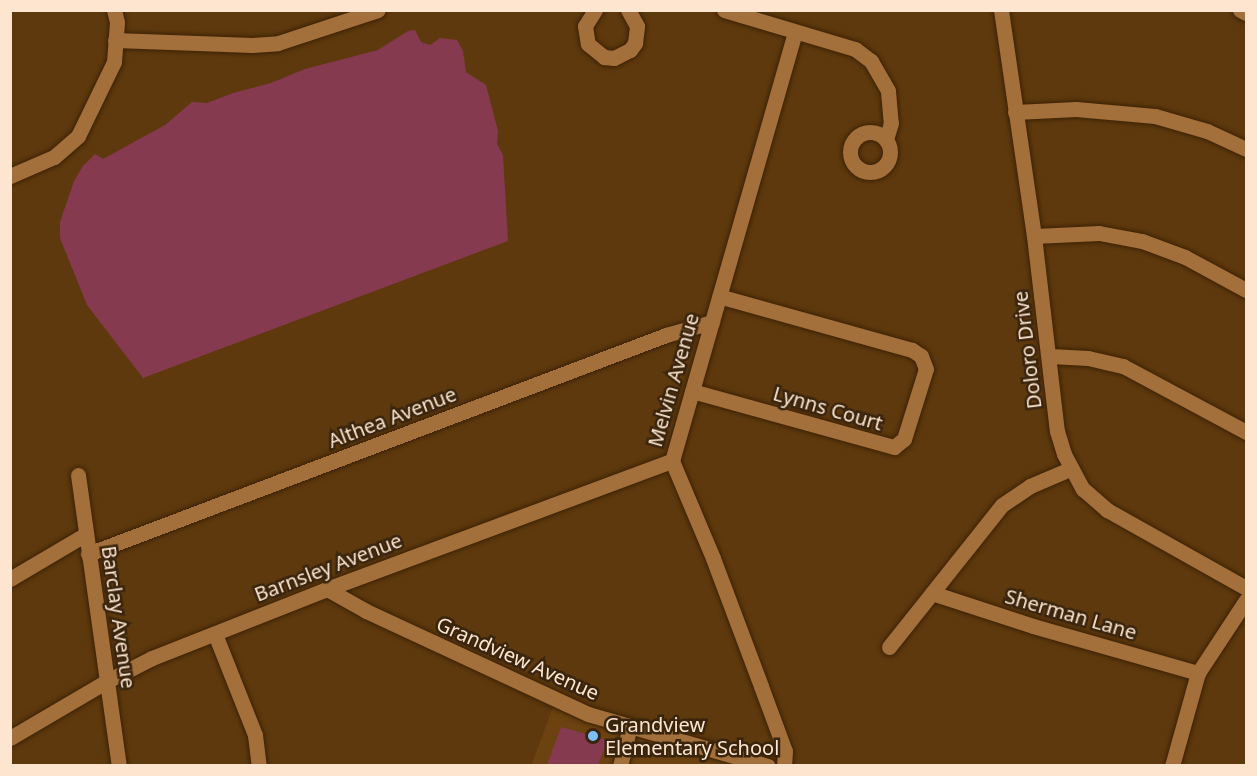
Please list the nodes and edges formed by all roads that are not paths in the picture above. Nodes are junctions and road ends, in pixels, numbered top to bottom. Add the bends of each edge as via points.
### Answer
1 (114, 10) edge
2 (378, 10) edge
3 (595, 10) edge
4 (628, 10) edge
5 (724, 10) edge
6 (1001, 10) edge
7 (1240, 10) edge
8 (1246, 13) edge
9 (795, 32) junction
10 (115, 39) junction
11 (1015, 112) junction
12 (886, 139) dead end
13 (1246, 149) edge
14 (10, 177) edge
15 (1034, 236) junction
16 (1246, 290) edge
17 (719, 296) junction
18 (712, 322) junction
19 (1050, 356) junction
20 (692, 391) junction
21 (1246, 432) edge
22 (672, 461) junction
23 (1070, 469) junction
24 (78, 475) dead end
25 (86, 534) junction
26 (88, 554) junction
27 (10, 579) edge
28 (1246, 588) edge
29 (327, 590) junction
30 (932, 593) junction
31 (1246, 600) edge
32 (215, 634) junction
33 (889, 647) dead end
34 (1198, 673) junction
35 (107, 681) junction
36 (630, 726) junction
37 (10, 738) edge
38 (714, 750) junction
39 (119, 765) edge
40 (259, 765) edge
41 (622, 765) edge
42 (709, 765) edge
43 (768, 765) edge
44 (784, 765) edge
45 (1172, 765) edge

1 - 10 street
2 - 10 street via 278,43
3 - 4 street via 585,26 588,44 604,57 614,58 635,43 637,26
5 - 9 street
6 - 11 street, Doloro Drive
7 - 8 street
9 - 12 street via 855,49 871,61 888,91 891,123
9 - 17 street, Melvin Avenue
10 - 14 street via 114,62 78,136 54,157
11 - 13 street via 1076,109 1155,116 1207,131
11 - 15 street, Doloro Drive
15 - 16 street via 1099,233 1142,241 1185,257
15 - 19 street, Doloro Drive
17 - 18 street, Melvin Avenue
17 - 20 street, Lynns Court via 916,352 926,369 907,434 894,447
18 - 20 street, Melvin Avenue
18 - 26 street, Althea Avenue via 666,335
19 - 21 street via 1088,358 1123,366
19 - 23 street, Doloro Drive via 1057,430
20 - 22 street, Melvin Avenue
22 - 29 street, Barnsley Avenue
22 - 44 street, Melvin Avenue via 785,751
23 - 28 street, Doloro Drive via 1083,489 1107,510
23 - 30 street via 1030,486 1002,505
24 - 25 street, Barclay Avenue
25 - 26 street, Barclay Avenue
25 - 27 street
26 - 35 street, Barclay Avenue
29 - 32 street, Barnsley Avenue
29 - 36 street, Grandview Avenue via 571,706
30 - 33 street
30 - 34 street, Sherman Lane
31 - 34 street
32 - 35 street, Barnsley Avenue via 152,658
32 - 40 street via 255,735
34 - 45 street
35 - 37 street, Barnsley Avenue
35 - 39 street, Barclay Avenue
36 - 38 street, Grandview Avenue
36 - 41 street
38 - 42 street
38 - 43 street, Grandview Avenue

